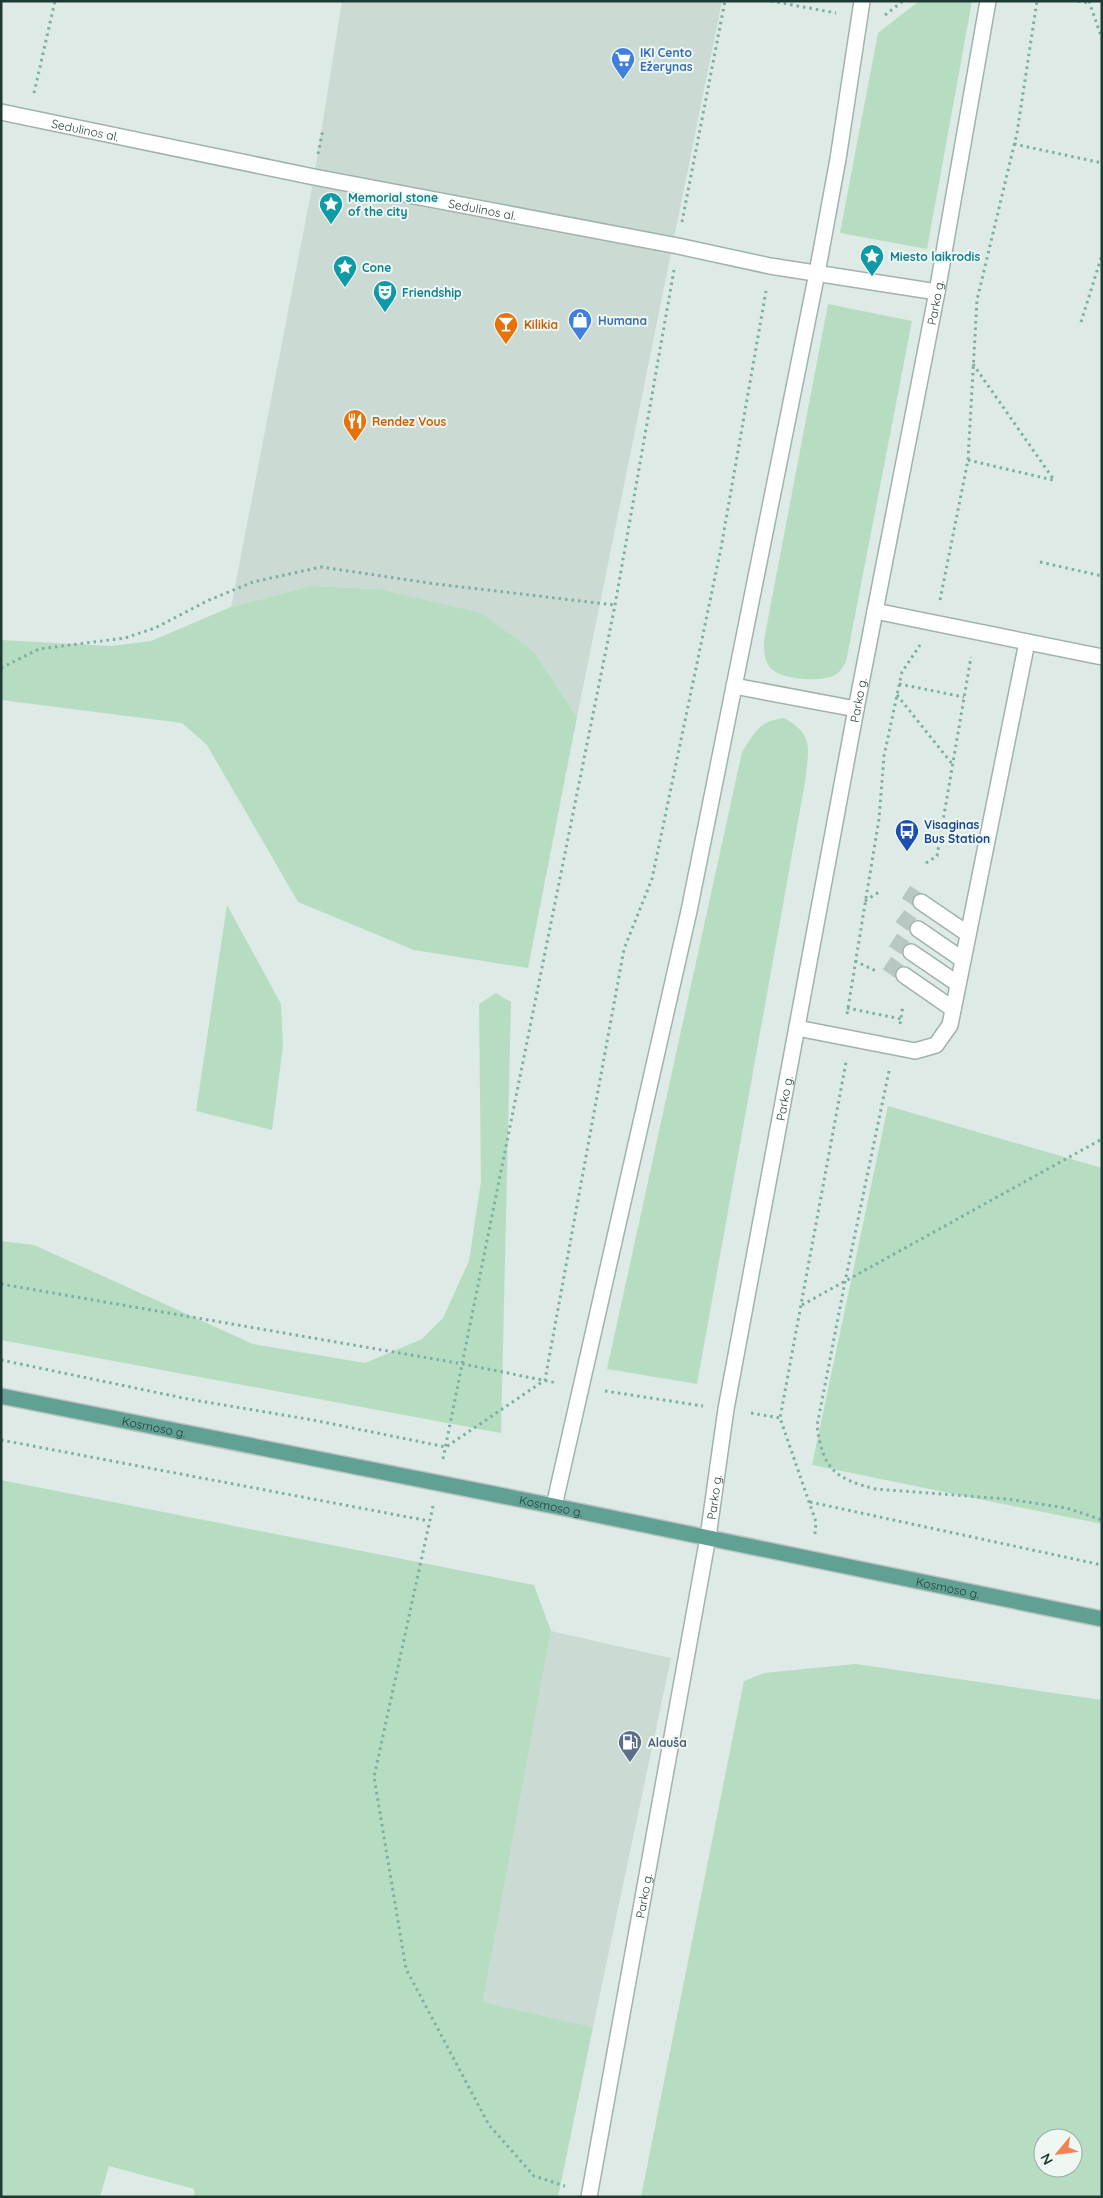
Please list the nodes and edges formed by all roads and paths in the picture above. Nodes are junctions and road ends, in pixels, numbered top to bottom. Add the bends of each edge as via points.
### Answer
1 (54, 1) edge
2 (725, 1) edge
3 (862, 1) edge
4 (988, 1) edge
5 (1036, 1) edge
6 (1078, 1) edge
7 (1088, 2) edge
8 (1102, 39) edge
9 (1, 112) edge
10 (29, 117) junction
11 (1014, 144) junction
12 (1102, 163) edge
13 (678, 246) junction
14 (1102, 255) edge
15 (770, 266) junction
16 (816, 273) junction
17 (937, 292) junction
18 (1081, 322) dead end
19 (973, 364) junction
20 (968, 460) junction
21 (1040, 562) dead end
22 (1102, 576) edge
23 (615, 606) junction
24 (875, 611) junction
25 (936, 624) junction
26 (975, 632) junction
27 (1027, 642) junction
28 (1102, 657) edge
29 (1, 668) edge
30 (899, 684) junction
31 (734, 686) junction
32 (897, 695) junction
33 (964, 697) junction
34 (856, 709) junction
35 (952, 765) junction
36 (926, 863) dead end
37 (879, 892) dead end
38 (865, 901) junction
39 (921, 902) tunnel mouth
40 (918, 929) tunnel mouth
41 (968, 934) junction
42 (911, 952) tunnel mouth
43 (963, 960) junction
44 (855, 961) junction
45 (876, 971) dead end
46 (904, 975) tunnel mouth
47 (958, 984) junction
48 (904, 1003) dead end
49 (847, 1008) junction
50 (953, 1009) junction
51 (900, 1019) junction
52 (797, 1028) junction
53 (846, 1038) junction
54 (894, 1047) junction
55 (1102, 1139) edge
56 (845, 1282) junction
57 (1, 1284) edge
58 (802, 1306) junction
59 (1, 1360) edge
60 (463, 1364) junction
61 (545, 1380) junction
62 (581, 1387) junction
63 (1, 1396) edge
64 (726, 1409) junction
65 (780, 1418) junction
66 (1, 1440) edge
67 (446, 1447) junction
68 (437, 1484) junction
69 (809, 1502) junction
70 (554, 1506) junction
71 (1102, 1520) edge
72 (430, 1522) junction
73 (708, 1537) junction
74 (814, 1559) junction
75 (1102, 1564) edge
76 (1102, 1619) edge
77 (589, 2195) edge

1 - 10 path
2 - 13 path
3 - 16 street via 838,158
4 - 17 street, Parko g.
5 - 11 path
6 - 7 path
7 - 8 path
9 - 10 street, Sedulinos al.
10 - 13 street, Sedulinos al. via 305,175
11 - 12 path
11 - 19 path via 977,300
13 - 15 street, Sedulinos al.
13 - 23 path
14 - 18 path
15 - 16 street, Sedulinos al.
15 - 61 path via 721,548 652,879 624,949
16 - 17 street, Sedulinos al.
16 - 31 street
17 - 24 street, Parko g.
19 - 20 path
19 - 20 path via 1054,480
20 - 25 path
21 - 22 path
23 - 29 path via 321,567 253,582 155,628 125,638 39,649
23 - 60 path
24 - 25 street
24 - 34 street, Parko g.
25 - 26 street
25 - 30 path via 902,672
26 - 27 street
26 - 33 path
27 - 28 street
27 - 41 street
30 - 32 path
30 - 33 path
31 - 34 street
31 - 62 street via 689,911
32 - 35 path
32 - 38 path via 884,756 879,819
33 - 35 path
34 - 52 street, Parko g.
35 - 36 path via 936,856
37 - 38 path
38 - 44 path
39 - 41 street
40 - 43 street
41 - 43 street
42 - 47 street
43 - 47 street
44 - 45 path
44 - 49 path
46 - 50 street
47 - 50 street
48 - 51 path
49 - 51 path
49 - 53 path
50 - 54 street via 950,1025 936,1045 915,1051
51 - 54 path
52 - 53 street
52 - 64 street, Parko g.
53 - 54 street
53 - 58 path via 846,1062
54 - 56 path
55 - 56 path
56 - 58 path
56 - 71 path via 817,1426 820,1448 839,1476 875,1489 1067,1508
57 - 60 path
58 - 65 path
59 - 67 path
60 - 61 path
60 - 67 path
61 - 62 path
61 - 67 path
62 - 64 path
62 - 70 street
63 - 68 main road, Kosmoso g.
64 - 65 path
64 - 73 street, Parko g.
65 - 69 path
66 - 72 path
67 - 68 path
68 - 70 main road, Kosmoso g.
68 - 72 path
69 - 74 path via 816,1522
69 - 75 path
70 - 73 main road, Kosmoso g.
72 - 77 path via 374,1776 406,1969 489,2125 534,2176
73 - 74 main road, Kosmoso g.
73 - 77 street, Parko g.
74 - 76 main road, Kosmoso g.

